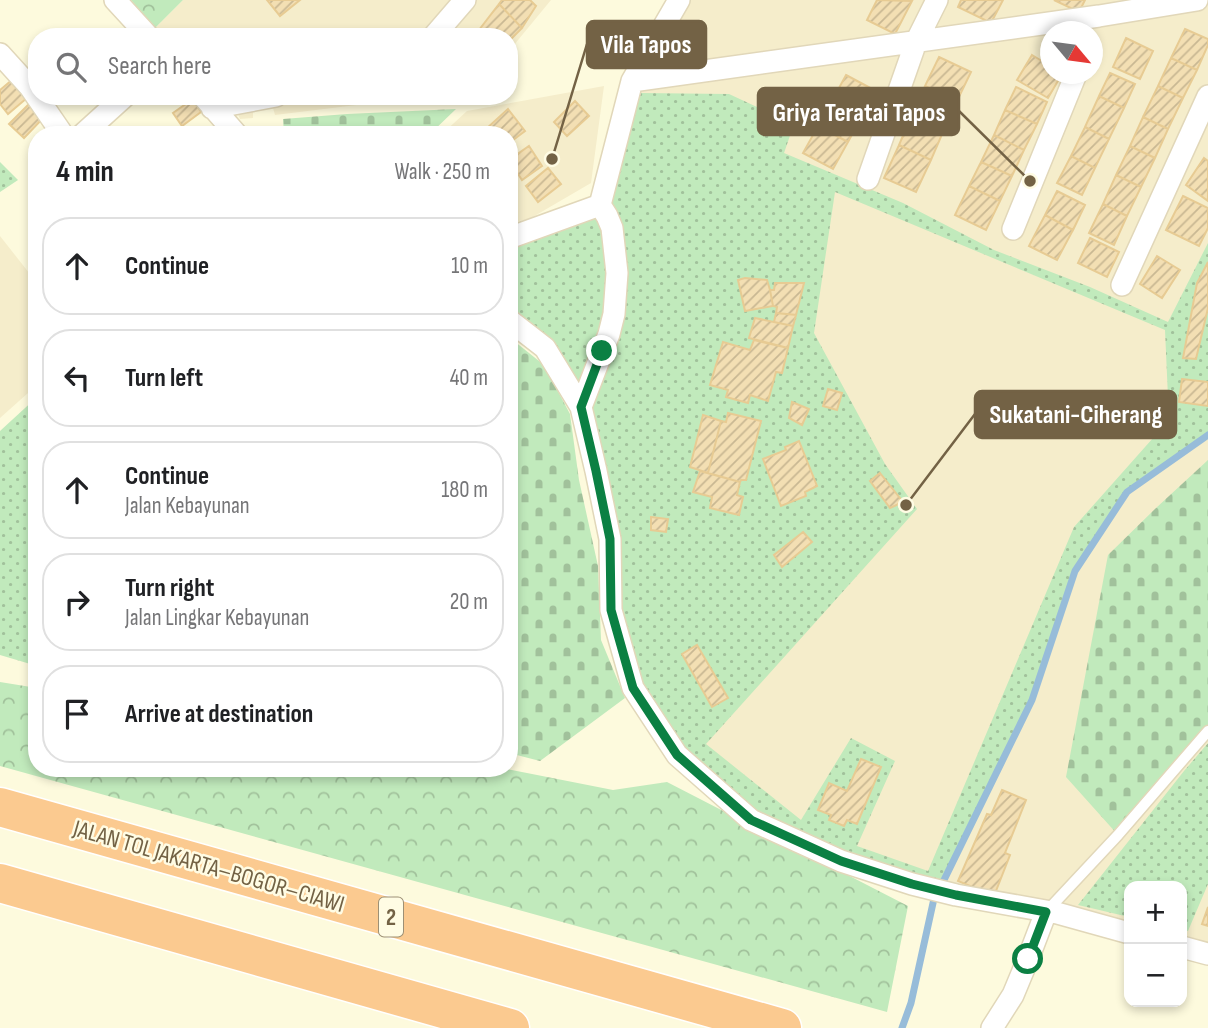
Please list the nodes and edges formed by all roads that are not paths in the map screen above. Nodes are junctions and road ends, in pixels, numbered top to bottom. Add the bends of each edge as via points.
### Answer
1 (115, 0) edge
2 (465, 0) edge
3 (679, 0) edge
4 (937, 0) edge
5 (1197, 0) edge
6 (1100, 16) edge
7 (141, 28) edge
8 (441, 28) edge
9 (916, 42) junction
10 (0, 54) edge
11 (632, 81) junction
12 (1072, 84) edge
13 (28, 85) edge
14 (1208, 96) edge
15 (42, 105) edge
16 (115, 105) edge
17 (210, 105) edge
18 (56, 126) edge
19 (92, 126) edge
20 (226, 126) edge
21 (867, 179) dead end
22 (600, 205) junction
23 (1013, 229) dead end
24 (518, 235) edge
25 (1122, 285) dead end
26 (518, 327) edge
27 (581, 407) junction
28 (1208, 732) edge
29 (0, 807) edge
30 (0, 883) edge
31 (1046, 912) junction
32 (1124, 932) edge
33 (1187, 948) edge
34 (1208, 954) edge
35 (510, 1028) edge
36 (782, 1028) edge
37 (992, 1028) edge

1 - 7 street
2 - 8 street
3 - 11 street
4 - 9 street
5 - 6 street
6 - 9 street
9 - 11 street
9 - 21 street
10 - 13 street
11 - 22 street
12 - 23 street
14 - 25 street
15 - 18 street
16 - 19 street
17 - 20 street
22 - 24 street
22 - 27 street via 612,228 617,274 614,314
26 - 27 street via 545,348
27 - 31 street via 610,539 611,610 633,688 677,755 751,820 841,861 956,895
28 - 31 lane
29 - 36 highway, JALAN TOL JAKARTA–BOGOR–CIAWI / 2
30 - 35 highway
31 - 32 street
31 - 37 street via 1013,995
33 - 34 street

